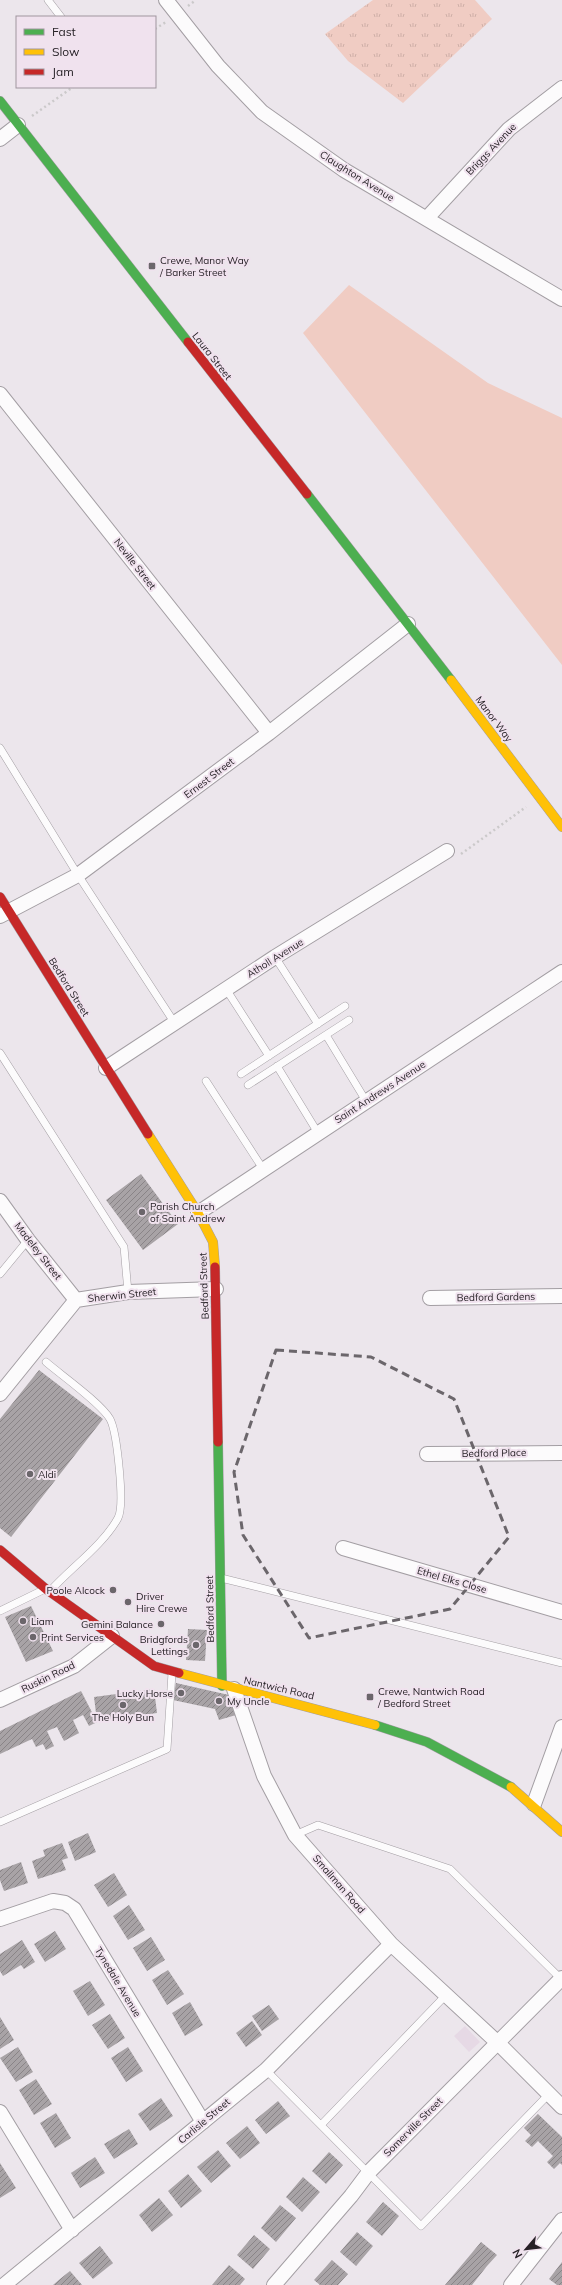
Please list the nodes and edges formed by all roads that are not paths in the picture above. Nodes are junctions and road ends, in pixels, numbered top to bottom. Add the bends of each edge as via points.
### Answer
1 (48, 0) edge
2 (166, 0) edge
3 (60, 16) edge
4 (562, 88) edge
5 (0, 101) edge
6 (18, 125) junction
7 (0, 139) edge
8 (427, 218) junction
9 (562, 299) edge
10 (0, 394) edge
11 (408, 624) junction
12 (269, 733) junction
13 (0, 748) edge
14 (562, 827) edge
15 (447, 851) road end
16 (78, 876) junction
17 (0, 897) edge
18 (5, 914) edge
19 (275, 957) junction
20 (562, 972) edge
21 (226, 989) junction
22 (345, 1006) dead end
23 (349, 1020) dead end
24 (174, 1022) junction
25 (318, 1024) junction
26 (326, 1035) junction
27 (0, 1053) edge
28 (269, 1056) junction
29 (277, 1066) junction
30 (106, 1068) junction
31 (241, 1074) dead end
32 (206, 1081) dead end
33 (248, 1085) dead end
34 (366, 1101) junction
35 (318, 1133) junction
36 (263, 1169) junction
37 (0, 1201) edge
38 (198, 1213) junction
39 (28, 1240) junction
40 (0, 1274) edge
41 (216, 1289) junction
42 (128, 1292) junction
43 (562, 1296) edge
44 (430, 1298) dead end
45 (76, 1300) junction
46 (46, 1362) dead end
47 (0, 1394) edge
48 (562, 1452) edge
49 (427, 1454) dead end
50 (343, 1548) dead end
51 (0, 1550) edge
52 (220, 1578) junction
53 (48, 1590) junction
54 (0, 1611) edge
55 (562, 1612) edge
56 (112, 1636) junction
57 (562, 1663) edge
58 (172, 1671) junction
59 (228, 1688) junction
60 (0, 1700) edge
61 (562, 1727) edge
62 (534, 1804) junction
63 (0, 1822) edge
64 (562, 1832) edge
65 (295, 1834) junction
66 (0, 1919) edge
67 (391, 1944) junction
68 (562, 1979) edge
69 (446, 1995) junction
70 (498, 2043) junction
71 (266, 2070) junction
72 (549, 2094) junction
73 (562, 2107) edge
74 (0, 2112) edge
75 (204, 2122) junction
76 (321, 2125) junction
77 (369, 2172) junction
78 (562, 2220) edge
79 (72, 2230) junction
80 (4, 2285) edge
81 (274, 2285) edge
82 (511, 2285) edge

1 - 3 lane
2 - 8 street, Claughton Avenue via 218,66 262,112 344,170
4 - 8 street, Briggs Avenue via 509,129
5 - 6 street, Laura Street
6 - 7 street
6 - 11 street, Laura Street
8 - 9 street, Claughton Avenue
10 - 12 street, Neville Street
11 - 12 street, Ernest Street
11 - 14 street, Manor Way
12 - 16 street, Ernest Street
13 - 16 lane
15 - 19 street, Atholl Avenue
16 - 18 street, Ernest Street
16 - 24 lane
17 - 18 street, Bedford Street
18 - 30 street, Bedford Street
19 - 21 street, Atholl Avenue
19 - 25 lane
20 - 34 street, Saint Andrews Avenue
21 - 24 street, Atholl Avenue
21 - 28 lane
22 - 25 lane
23 - 26 lane
24 - 30 street, Atholl Avenue
25 - 28 lane
26 - 29 lane
26 - 34 lane
27 - 42 lane via 124,1247
28 - 31 lane
29 - 33 lane
29 - 35 lane
30 - 38 street, Bedford Street
32 - 36 lane
34 - 35 street, Saint Andrews Avenue
35 - 36 street, Saint Andrews Avenue
36 - 38 street, Saint Andrews Avenue
37 - 39 street, Madeley Street
38 - 41 street, Bedford Street via 213,1242
39 - 40 lane
39 - 45 street, Madeley Street
41 - 42 street, Sherwin Street
41 - 52 street, Bedford Street
42 - 45 street, Sherwin Street
43 - 44 street, Bedford Gardens
45 - 47 street, Sherwin Street
46 - 53 lane via 110,1419 122,1498 119,1517 106,1534
48 - 49 street, Bedford Place
50 - 55 street, Ethel Elks Close
51 - 53 street, Nantwich Road
52 - 57 lane
52 - 59 street, Bedford Street
53 - 54 lane
53 - 56 street, Nantwich Road
56 - 58 street, Nantwich Road via 154,1666
56 - 60 street, Ruskin Road via 74,1666
58 - 59 street, Nantwich Road
58 - 63 lane via 167,1749
59 - 62 street, Nantwich Road via 354,1718 427,1742 486,1771
59 - 65 street, Smallman Road via 264,1776
61 - 62 street
62 - 64 street, Nantwich Road
65 - 67 street, Smallman Road
65 - 68 lane via 318,1825 450,1869
66 - 75 street, Tynedale Avenue via 53,1901 65,1903 74,1909
67 - 69 street, Smallman Road
67 - 71 street, Carlisle Street
68 - 70 street, Somerville Street
69 - 70 street, Smallman Road
69 - 76 lane
70 - 72 street, Smallman Road
70 - 77 street, Somerville Street
71 - 75 street, Carlisle Street
71 - 76 lane
72 - 73 street, Smallman Road
72 - 77 lane via 421,2226
74 - 79 street
75 - 79 street, Carlisle Street
76 - 77 lane
77 - 81 street, Somerville Street
78 - 82 street
79 - 80 street, Carlisle Street

